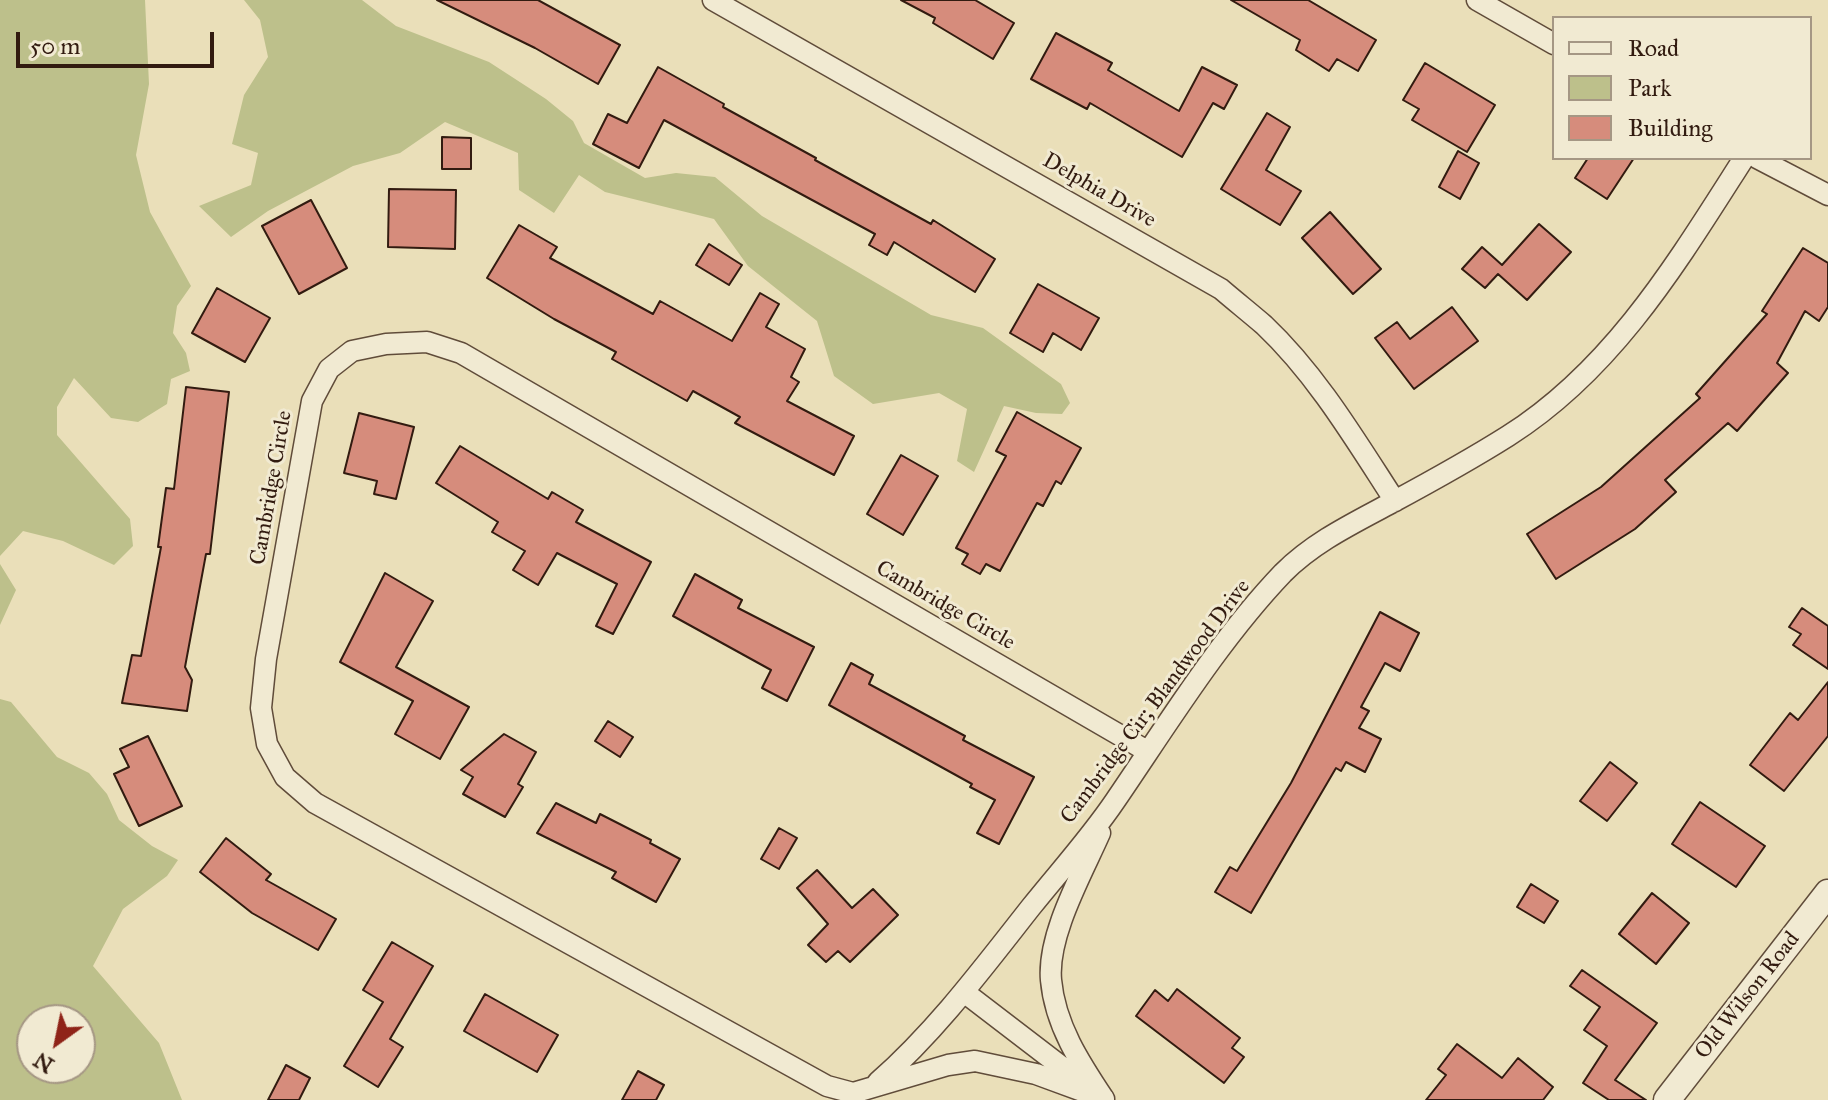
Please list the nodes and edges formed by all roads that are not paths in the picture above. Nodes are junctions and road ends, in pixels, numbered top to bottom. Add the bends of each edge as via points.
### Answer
1 (713, 0) edge
2 (1477, 0) edge
3 (1552, 43) edge
4 (1743, 160) edge
5 (1761, 160) edge
6 (1828, 195) edge
7 (1395, 501) junction
8 (1147, 751) junction
9 (1114, 804) junction
10 (1828, 893) edge
11 (964, 992) junction
12 (875, 1084) junction
13 (1105, 1100) edge
14 (1667, 1100) edge

1 - 7 street, Delphia Drive via 1221,289 1306,373
2 - 3 street
4 - 7 street, Cambridge Cir; Blandwood Drive via 1667,279 1601,357 1512,434
5 - 6 street
7 - 8 street, Cambridge Cir; Blandwood Drive via 1320,541 1284,573
8 - 9 street, Cambridge Cir; Blandwood Drive
8 - 12 street, Cambridge Circle via 461,353 427,342 386,344 352,351 329,369 312,401 266,659 261,708 267,744 285,777 315,803 827,1086 853,1093
9 - 11 street, Cambridge Cir; Blandwood Drive
9 - 13 street via 1061,927 1051,979 1067,1038
10 - 14 street, Old Wilson Road
11 - 12 street, Cambridge Cir; Blandwood Drive
11 - 13 street
12 - 13 street, Cambridge Circle via 975,1061 1036,1074

